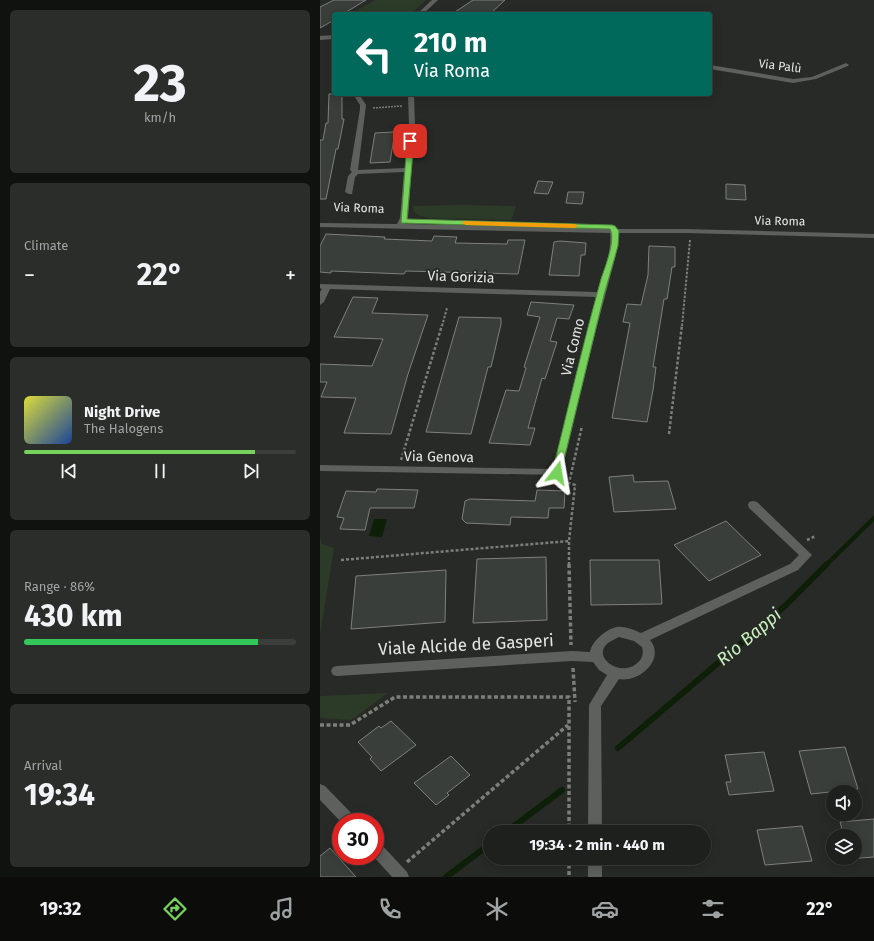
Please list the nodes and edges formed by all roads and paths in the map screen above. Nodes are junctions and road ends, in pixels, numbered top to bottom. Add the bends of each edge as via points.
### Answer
1 (435, 0) edge
2 (422, 12) edge
3 (332, 37) edge
4 (320, 38) edge
5 (846, 66) dead end
6 (712, 67) edge
7 (357, 96) edge
8 (411, 96) edge
9 (407, 106) dead end
10 (368, 108) dead end
11 (407, 170) junction
12 (356, 172) junction
13 (349, 192) dead end
14 (320, 219) edge
15 (402, 224) junction
16 (320, 225) edge
17 (614, 229) junction
18 (687, 231) junction
19 (874, 236) edge
20 (324, 286) edge
21 (600, 295) junction
22 (320, 302) edge
23 (447, 308) dead end
24 (669, 434) dead end
25 (320, 468) edge
26 (398, 470) junction
27 (557, 473) joint
28 (569, 483) dead end
29 (753, 505) dead end
30 (816, 536) dead end
31 (806, 540) dead end
32 (569, 541) junction
33 (342, 560) dead end
34 (642, 638) junction
35 (570, 643) dead end
36 (596, 658) junction
37 (573, 665) dead end
38 (337, 671) dead end
39 (615, 674) junction
40 (575, 702) dead end
41 (320, 725) edge
42 (569, 725) junction
43 (320, 790) edge
44 (342, 813) edge
45 (568, 825) edge
46 (595, 825) edge
47 (384, 858) edge
48 (409, 860) dead end
49 (569, 865) edge
50 (595, 865) edge
51 (399, 874) edge
52 (569, 877) edge
53 (595, 877) edge

1 - 2 street
3 - 4 street
5 - 6 street, Via Palù via 816,78 799,81
7 - 12 street via 363,109 354,170
8 - 11 street via 412,126
9 - 10 path
11 - 12 street
11 - 15 street
12 - 13 street via 352,176
14 - 15 street, Via Roma
15 - 16 street, Via Roma
15 - 17 street, Via Roma
17 - 18 street, Via Roma
17 - 21 street, Via Como via 614,246
18 - 19 street, Via Roma
18 - 24 path via 680,342
20 - 21 street, Via Gorizia
20 - 22 street
21 - 27 street, Via Como
23 - 26 path
25 - 26 street, Via Genova
26 - 27 street, Via Genova
28 - 32 path via 575,485
29 - 34 street via 806,555 794,567
30 - 31 path
32 - 33 path
32 - 35 path
34 - 36 street via 630,633 617,632 604,637 597,646
34 - 39 street via 649,648 649,659 642,669 629,674
36 - 38 street, Viale Alcide de Gasperi via 572,656
36 - 39 street via 603,668
37 - 40 path
39 - 46 street via 595,705
41 - 42 path via 350,726 395,697 407,696 569,697
42 - 45 path
42 - 48 path
43 - 44 street
47 - 51 street
49 - 52 path
50 - 53 street

